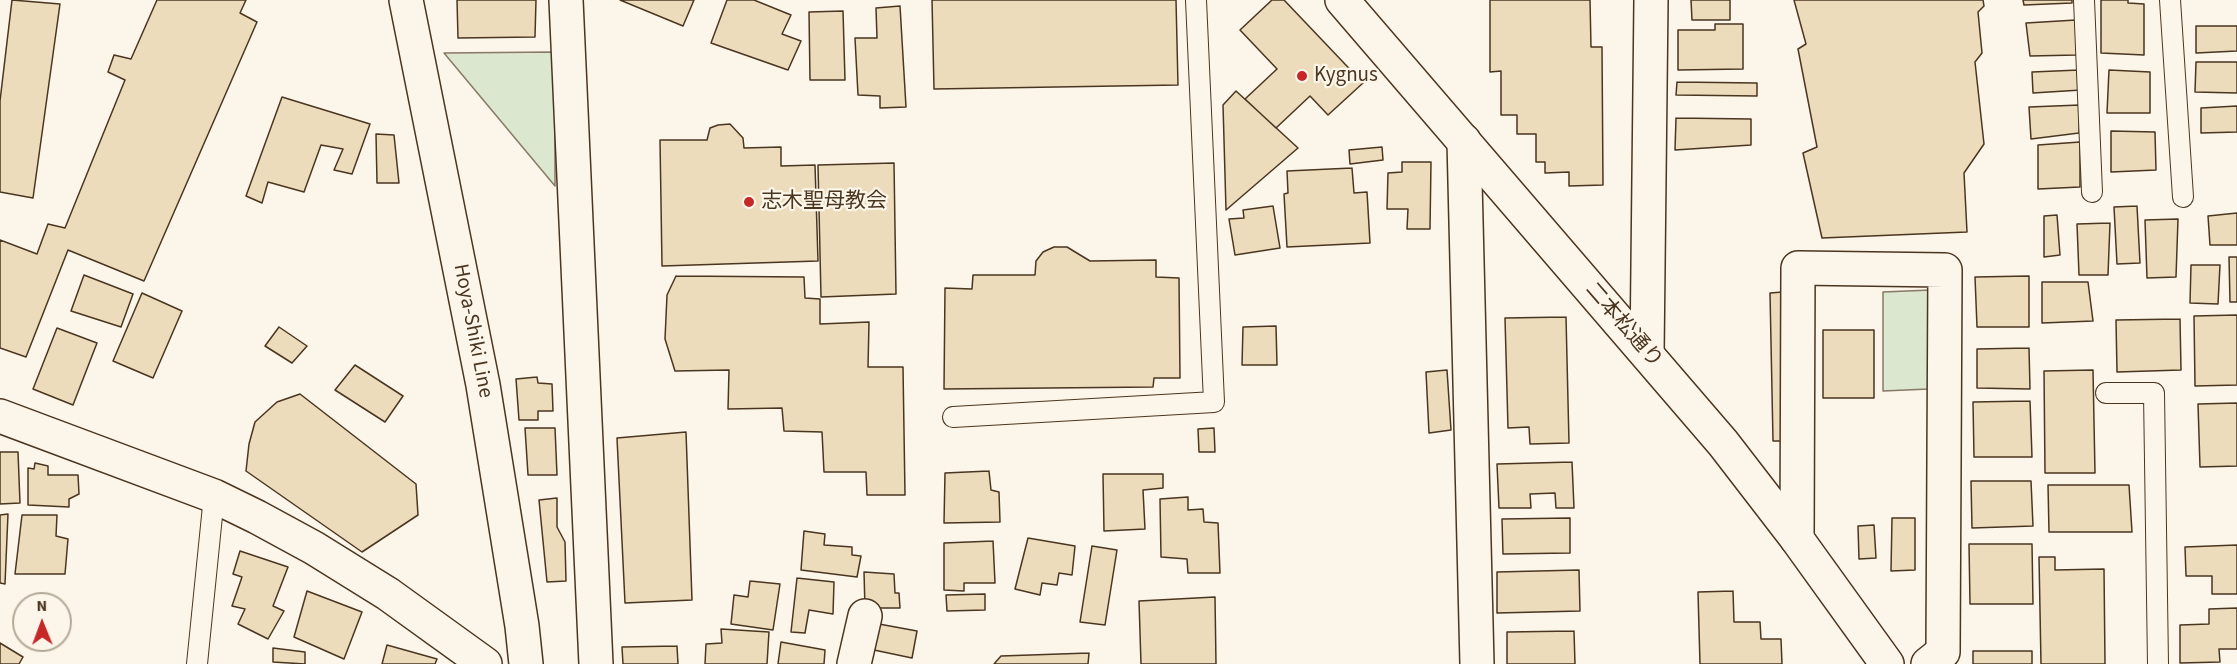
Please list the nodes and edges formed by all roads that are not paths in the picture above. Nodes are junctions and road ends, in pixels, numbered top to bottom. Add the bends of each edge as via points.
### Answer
1 (406, 0) edge
2 (566, 0) edge
3 (1196, 0) edge
4 (1342, 0) edge
5 (1651, 0) edge
6 (2084, 0) edge
7 (2170, 0) edge
8 (1464, 141) junction
9 (2092, 192) dead end
10 (2183, 197) dead end
11 (1647, 354) junction
12 (2106, 393) dead end
13 (0, 416) edge
14 (953, 417) dead end
15 (214, 496) junction
16 (1797, 539) junction
17 (865, 616) dead end
18 (197, 664) edge
19 (485, 664) edge
20 (526, 664) edge
21 (596, 664) edge
22 (855, 664) edge
23 (1477, 664) edge
24 (1887, 664) edge
25 (1928, 664) edge
26 (2158, 664) edge

1 - 20 street, Hoya-Shiki Line via 483,385
2 - 21 street
3 - 14 lane via 1214,402
4 - 8 street, 二本松通り
5 - 11 street
6 - 9 lane
7 - 10 lane
8 - 11 street, 二本松通り
8 - 23 street
11 - 16 street, 二本松通り via 1723,442
12 - 26 lane via 2154,393
13 - 15 street
15 - 18 lane
15 - 19 street via 314,548 388,594
16 - 24 street, 二本松通り
16 - 25 street via 1798,268 1945,270 1943,652
17 - 22 street

